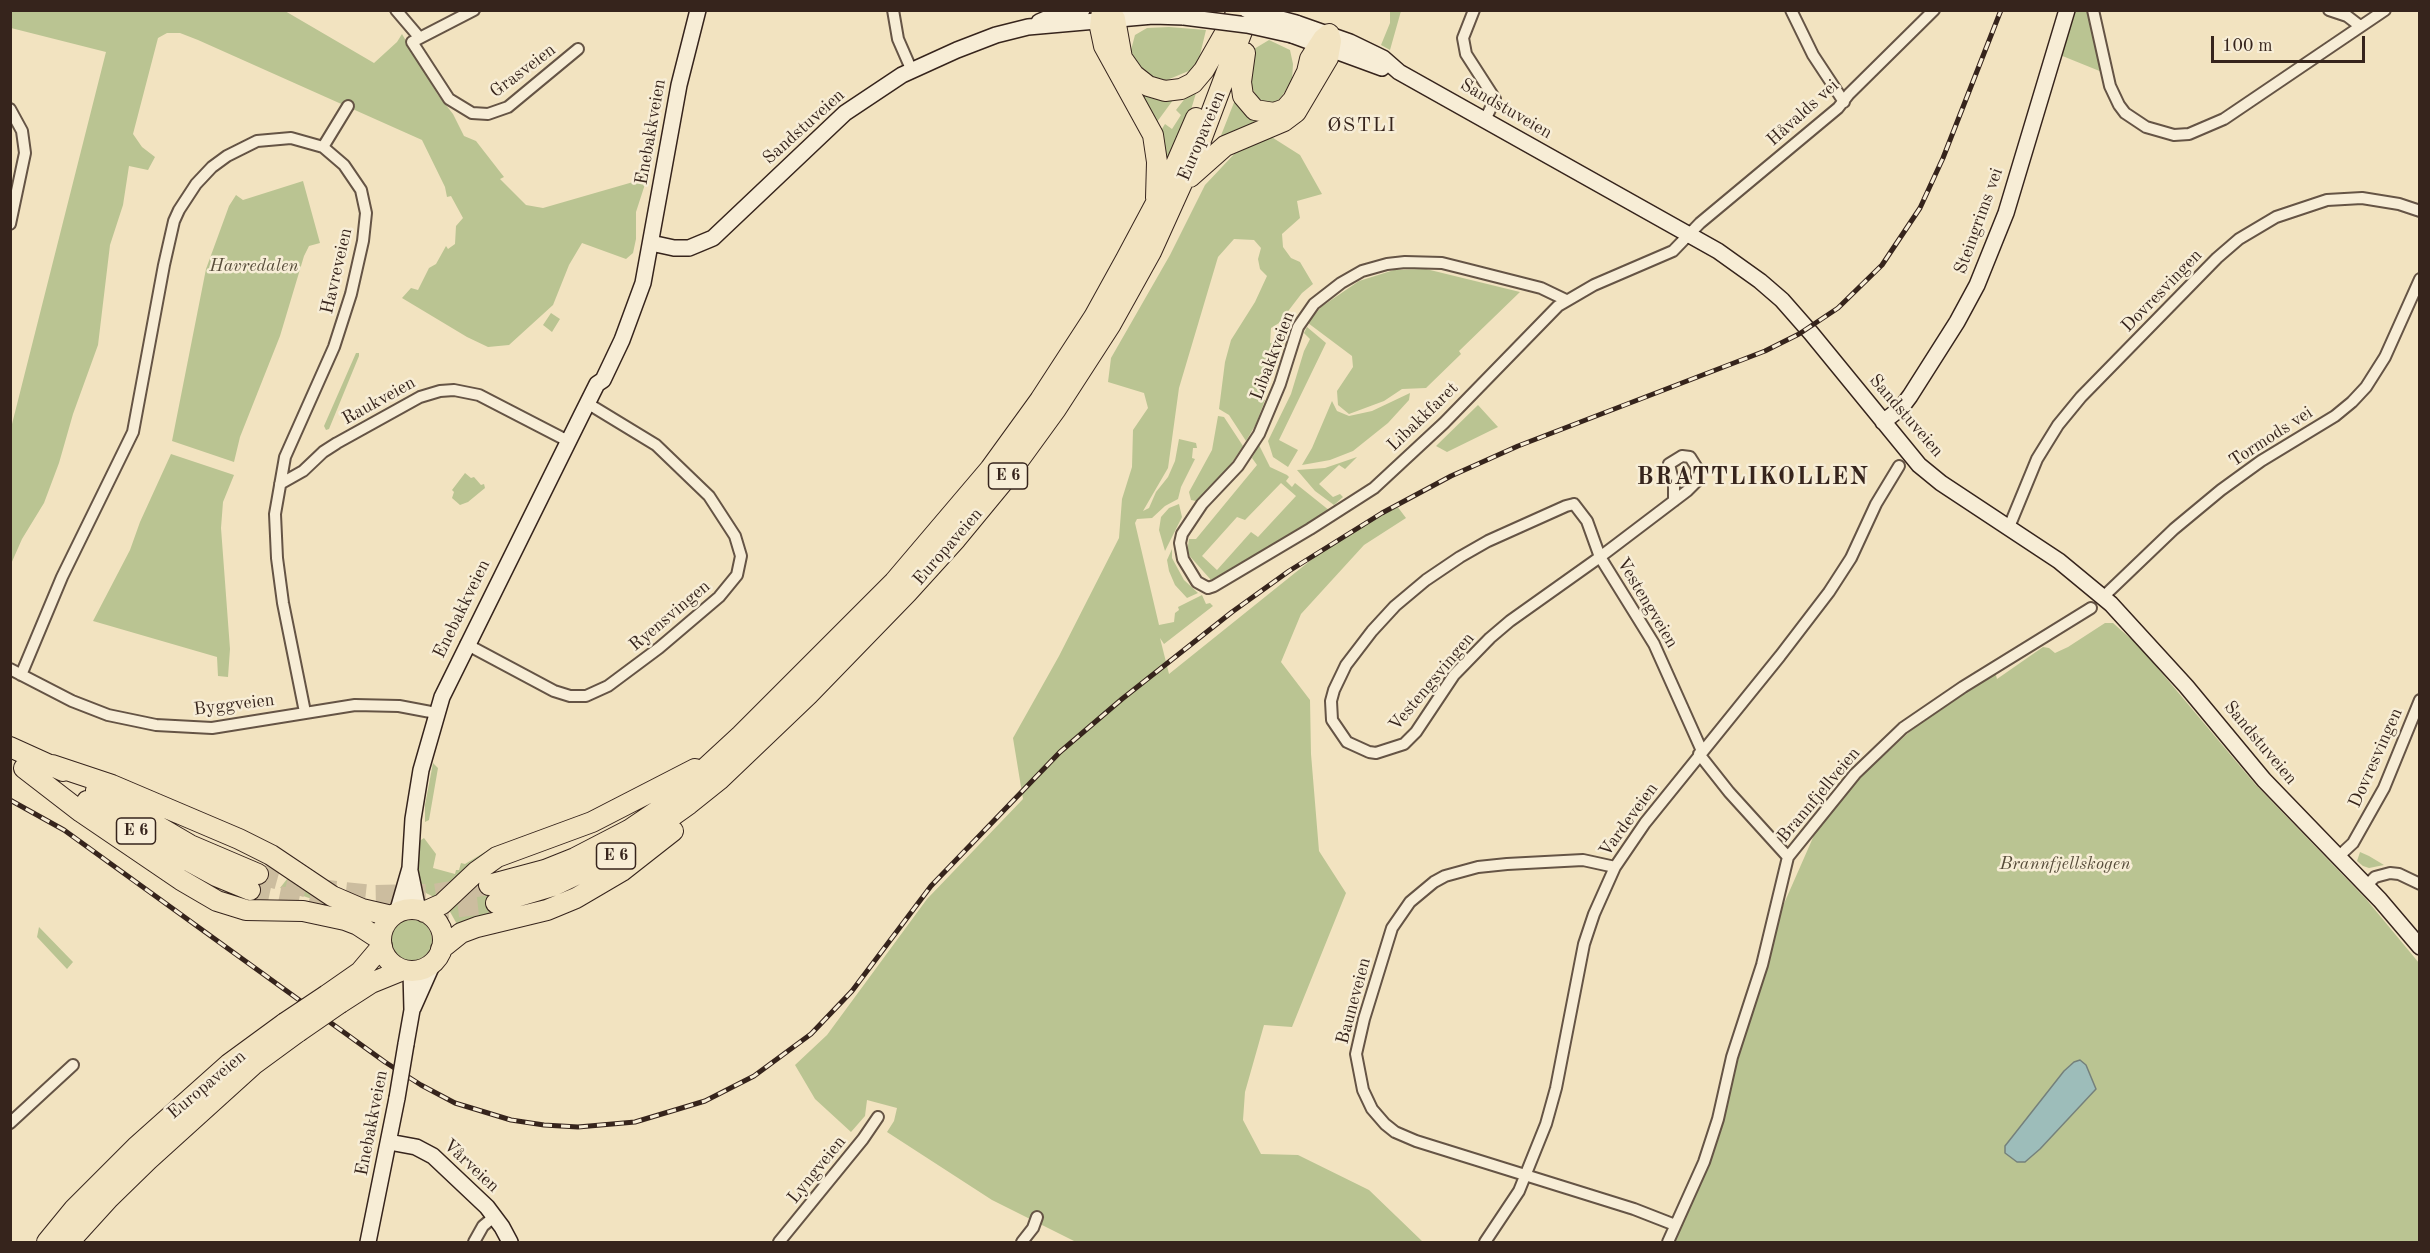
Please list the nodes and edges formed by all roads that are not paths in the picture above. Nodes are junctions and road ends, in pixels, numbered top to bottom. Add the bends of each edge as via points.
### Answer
1 (396, 10) edge
2 (474, 10) edge
3 (698, 10) edge
4 (893, 10) edge
5 (1082, 10) edge
6 (1474, 10) edge
7 (1791, 10) edge
8 (1934, 10) edge
9 (2067, 10) edge
10 (2093, 10) edge
11 (2329, 10) edge
12 (2385, 10) edge
13 (1244, 12) edge
14 (1106, 15) edge
15 (2360, 26) junction
16 (1028, 27) junction
17 (1294, 29) junction
18 (416, 39) junction
19 (1327, 43) junction
20 (578, 49) dead end
21 (912, 71) junction
22 (1241, 76) junction
23 (1844, 102) junction
24 (348, 106) dead end
25 (10, 109) edge
26 (1485, 120) junction
27 (322, 147) junction
28 (1206, 162) junction
29 (1181, 185) junction
30 (1155, 202) junction
31 (2420, 211) edge
32 (10, 224) edge
33 (1689, 236) junction
34 (651, 243) junction
35 (2420, 279) edge
36 (1566, 300) junction
37 (587, 403) junction
38 (1883, 422) junction
39 (568, 441) junction
40 (1899, 466) dead end
41 (280, 484) junction
42 (1674, 501) dead end
43 (2009, 527) junction
44 (1181, 554) joint
45 (1600, 558) junction
46 (2103, 597) junction
47 (2091, 608) dead end
48 (466, 644) junction
49 (10, 669) edge
50 (21, 675) junction
51 (2420, 700) edge
52 (305, 712) junction
53 (436, 713) junction
54 (10, 747) edge
55 (1700, 753) junction
56 (716, 758) junction
57 (17, 765) edge
58 (52, 765) junction
59 (719, 780) junction
60 (1788, 857) junction
61 (2338, 857) junction
62 (1615, 867) junction
63 (410, 868) junction
64 (2420, 884) edge
65 (2366, 886) junction
66 (421, 911) junction
67 (395, 915) junction
68 (381, 943) junction
69 (2420, 947) edge
70 (437, 956) junction
71 (407, 971) junction
72 (334, 999) junction
73 (412, 1010) junction
74 (292, 1027) junction
75 (73, 1065) dead end
76 (878, 1117) dead end
77 (10, 1123) edge
78 (389, 1142) junction
79 (1526, 1177) junction
80 (495, 1216) junction
81 (1038, 1217) dead end
82 (1675, 1225) junction
83 (47, 1242) edge
84 (69, 1242) edge
85 (368, 1242) edge
86 (474, 1242) edge
87 (510, 1242) edge
88 (779, 1242) edge
89 (1022, 1242) edge
90 (1485, 1242) edge
91 (1668, 1242) edge

1 - 18 street, Grasveien
2 - 18 street
3 - 34 main road, Enebakkveien via 679,85
4 - 21 street via 898,39
5 - 16 main road, Sandstuveien
6 - 26 street via 1463,38 1468,58 1495,99
7 - 23 street via 1813,55
8 - 23 street, Håvalds vei
9 - 38 main road, Steingrims vei via 2006,213 1977,285 1912,393
10 - 15 street via 2110,86 2119,105 2146,127 2174,135 2189,134 2224,119
11 - 15 street
12 - 15 street
13 - 14 highway via 1193,83 1165,91 1148,86 1134,75 1119,50
13 - 17 main road, Sandstuveien, bridge
13 - 22 highway, E 6
13 - 29 highway, Europaveien / E 6 via 1229,72
13 - 30 highway, Europaveien / E 6
14 - 16 main road, Sandstuveien
14 - 17 main road, Sandstuveien, bridge
14 - 30 highway, E 6 via 1104,46 1153,135 1157,162
16 - 21 main road, Sandstuveien via 975,42
17 - 19 main road, Sandstuveien
18 - 20 street, Grasveien via 449,99 467,111 483,114 508,107
19 - 22 highway, E 6 via 1310,59 1293,100 1281,111 1268,114 1250,106 1243,96
19 - 26 main road, Sandstuveien via 1383,58 1399,72
19 - 28 highway, E 6 via 1306,97 1291,117 1233,142
21 - 34 main road, Sandstuveien via 833,122 713,238 680,249
22 - 28 highway, E 6
23 - 33 street, Håvalds vei
24 - 27 street
25 - 32 street via 22,131 25,153
26 - 33 main road, Sandstuveien
27 - 41 street, Havreveien via 344,165 361,190 366,213 363,241 334,347 285,457
27 - 50 street, Havreveien via 291,138 257,141 212,167 179,210 133,432 62,578
28 - 29 highway, E 6
29 - 59 highway, Europaveien / E 6 via 1161,233 1111,324 1003,482 908,593
30 - 56 highway, Europaveien / E 6 via 1094,317 990,469 887,589
31 - 43 street, Dovresvingen via 2362,198 2326,200 2276,216 2240,239 2217,258 2058,425 2037,459
33 - 36 street, Libakkfaret via 1673,250
33 - 38 main road, Sandstuveien via 1738,264 1772,291
34 - 37 main road, Enebakkveien via 621,328
35 - 46 street, Tormods vei via 2385,357 2352,402 2221,490
36 - 44 street, Libakkfaret via 1444,423 1374,488 1338,512 1208,588 1197,582
36 - 44 street, Libakkveien via 1541,288 1442,263 1387,264 1341,284 1314,304 1303,319 1259,434 1238,466 1189,520 1182,534
37 - 39 main road, Enebakkveien
37 - 48 street, Ryensvingen via 656,445 709,496 735,536 741,556 737,575 720,597 659,648 608,686 586,696 554,691
38 - 43 main road, Sandstuveien via 1936,480
39 - 41 street, Raukveien via 479,395 441,391 420,397 337,443
39 - 48 main road, Enebakkveien
40 - 55 street, Vardeveien via 1841,575
41 - 52 street, Havreveien via 275,514 277,558
42 - 45 street, Vestengveien
43 - 46 main road, Sandstuveien
45 - 45 street, Vestengsvingen via 1490,638 1454,675 1404,744 1368,752 1347,742 1337,730 1331,701 1347,665 1395,606 1460,557 1571,504 1578,507 1587,521
45 - 55 street, Vestengveien via 1654,644
46 - 61 main road, Sandstuveien via 2136,629 2269,785
47 - 60 street, Brannfjellveien via 1903,728 1855,774
48 - 53 main road, Enebakkveien
49 - 50 street, Byggveien
50 - 52 street, Byggveien via 108,715 156,725 212,728
51 - 61 street, Dovresvingen via 2384,788 2353,843
52 - 53 street, Byggveien via 383,705
53 - 63 main road, Enebakkveien via 416,801
54 - 58 highway, E 6
55 - 60 street, Vestengveien via 1729,792
55 - 62 street, Vardeveien via 1644,823
56 - 59 highway, Europaveien / E 6 via 663,807 608,842 493,894 553,886 616,856
56 - 66 highway, E 6 via 615,811 497,857 442,904
57 - 58 highway, E 6 via 71,791 201,868 254,882
57 - 68 highway, E 6 via 205,895 246,910 303,911 345,920
58 - 67 highway, E 6 via 112,785 239,839 340,900
59 - 70 highway, E 6 via 667,836 622,871 563,904 462,933
60 - 82 street, Brannfjellveien via 1718,1119 1704,1162
61 - 65 main road, Sandstuveien
62 - 79 street, Vardeveien via 1584,944 1556,1088
62 - 79 street, Bauneveien via 1583,860 1507,864 1478,867 1434,882 1410,902 1392,928 1364,1019 1356,1054 1359,1073 1372,1109 1385,1124 1416,1142
63 - 66 main road, Enebakkveien
63 - 67 main road, Enebakkveien
64 - 65 street via 2390,873 2375,877
65 - 69 main road, Sandstuveien
66 - 67 highway, E 6
66 - 70 highway via 432,917 441,932
67 - 68 highway, E 6 via 384,927
68 - 71 highway, E 6 via 392,963
68 - 72 highway, Europaveien / E 6
70 - 71 highway, E 6 via 420,970
70 - 73 main road, Enebakkveien
71 - 72 highway, Europaveien / E 6
71 - 73 main road, Enebakkveien
72 - 74 highway, Europaveien / E 6, bridge
73 - 78 main road, Enebakkveien, bridge
74 - 83 highway, Europaveien / E 6 via 215,1076 136,1147
74 - 84 highway, Europaveien / E 6 via 156,1152
75 - 77 street
76 - 88 street, Lyngveien
78 - 80 main road, Vårveien via 416,1147 433,1156
78 - 85 main road, Enebakkveien
79 - 82 street, Bauneveien
79 - 90 street, Vardeveien
80 - 86 street via 483,1226
80 - 87 main road, Vårveien
81 - 89 street
82 - 91 street, Brannfjellveien

